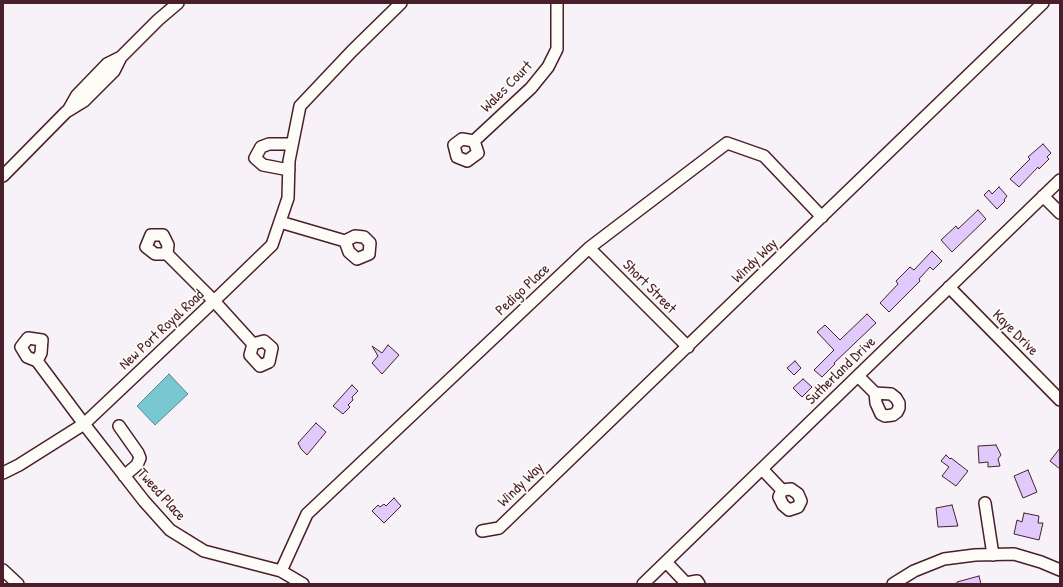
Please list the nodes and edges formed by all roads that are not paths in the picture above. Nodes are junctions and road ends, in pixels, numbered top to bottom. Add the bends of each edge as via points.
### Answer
1 (178, 3) edge
2 (401, 3) edge
3 (557, 3) edge
4 (1043, 3) edge
5 (474, 141) dead end
6 (292, 144) junction
7 (288, 170) junction
8 (3, 176) edge
9 (1060, 180) edge
10 (1043, 196) junction
11 (1060, 213) edge
12 (822, 217) junction
13 (280, 222) junction
14 (346, 241) dead end
15 (589, 248) junction
16 (167, 254) dead end
17 (949, 288) junction
18 (214, 301) junction
19 (253, 344) dead end
20 (688, 346) junction
21 (37, 361) dead end
22 (858, 376) junction
23 (875, 393) dead end
24 (1060, 400) edge
25 (84, 424) junction
26 (118, 426) dead end
27 (762, 469) junction
28 (3, 473) edge
29 (124, 476) junction
30 (782, 490) dead end
31 (985, 503) dead end
32 (482, 531) dead end
33 (993, 555) junction
34 (666, 562) junction
35 (3, 570) edge
36 (1060, 570) edge
37 (281, 571) junction
38 (686, 583) edge
39 (18, 584) edge
40 (303, 584) edge
41 (643, 584) edge
42 (699, 584) edge
43 (893, 584) edge

1 - 8 street via 121,57 114,71 84,101 66,112
2 - 6 street, New Port Royal Road via 300,106
3 - 5 street, Wales Court via 557,49 548,67 531,88
4 - 12 street, Windy Way
6 - 7 street, New Port Royal Road
6 - 7 street via 270,144 261,147 255,158 263,165
7 - 13 street, New Port Royal Road via 288,198
9 - 10 street, Sutherland Drive
10 - 11 street
10 - 17 street, Sutherland Drive
12 - 15 street, Pedigo Place via 764,156 727,143
12 - 20 street, Windy Way
13 - 14 street
13 - 18 street, New Port Royal Road via 272,245
15 - 20 street, Short Street
15 - 37 street, Pedigo Place via 307,514
16 - 18 street
17 - 22 street, Sutherland Drive
17 - 24 street, Kaye Drive
18 - 19 street
18 - 25 street, New Port Royal Road
20 - 32 street, Windy Way via 498,528
21 - 25 street, Tweed Place
22 - 23 street
22 - 27 street, Sutherland Drive
25 - 28 street, New Port Royal Road
25 - 29 street, Tweed Place
26 - 29 street via 140,458 137,465
27 - 30 street
27 - 34 street, Sutherland Drive
29 - 37 street, Tweed Place via 170,530 204,551
31 - 33 street
33 - 36 street via 1014,554
33 - 43 street via 944,559 914,571
34 - 38 street
34 - 41 street, Sutherland Drive
35 - 39 street
37 - 40 street, Tweed Place
38 - 42 street via 697,581

